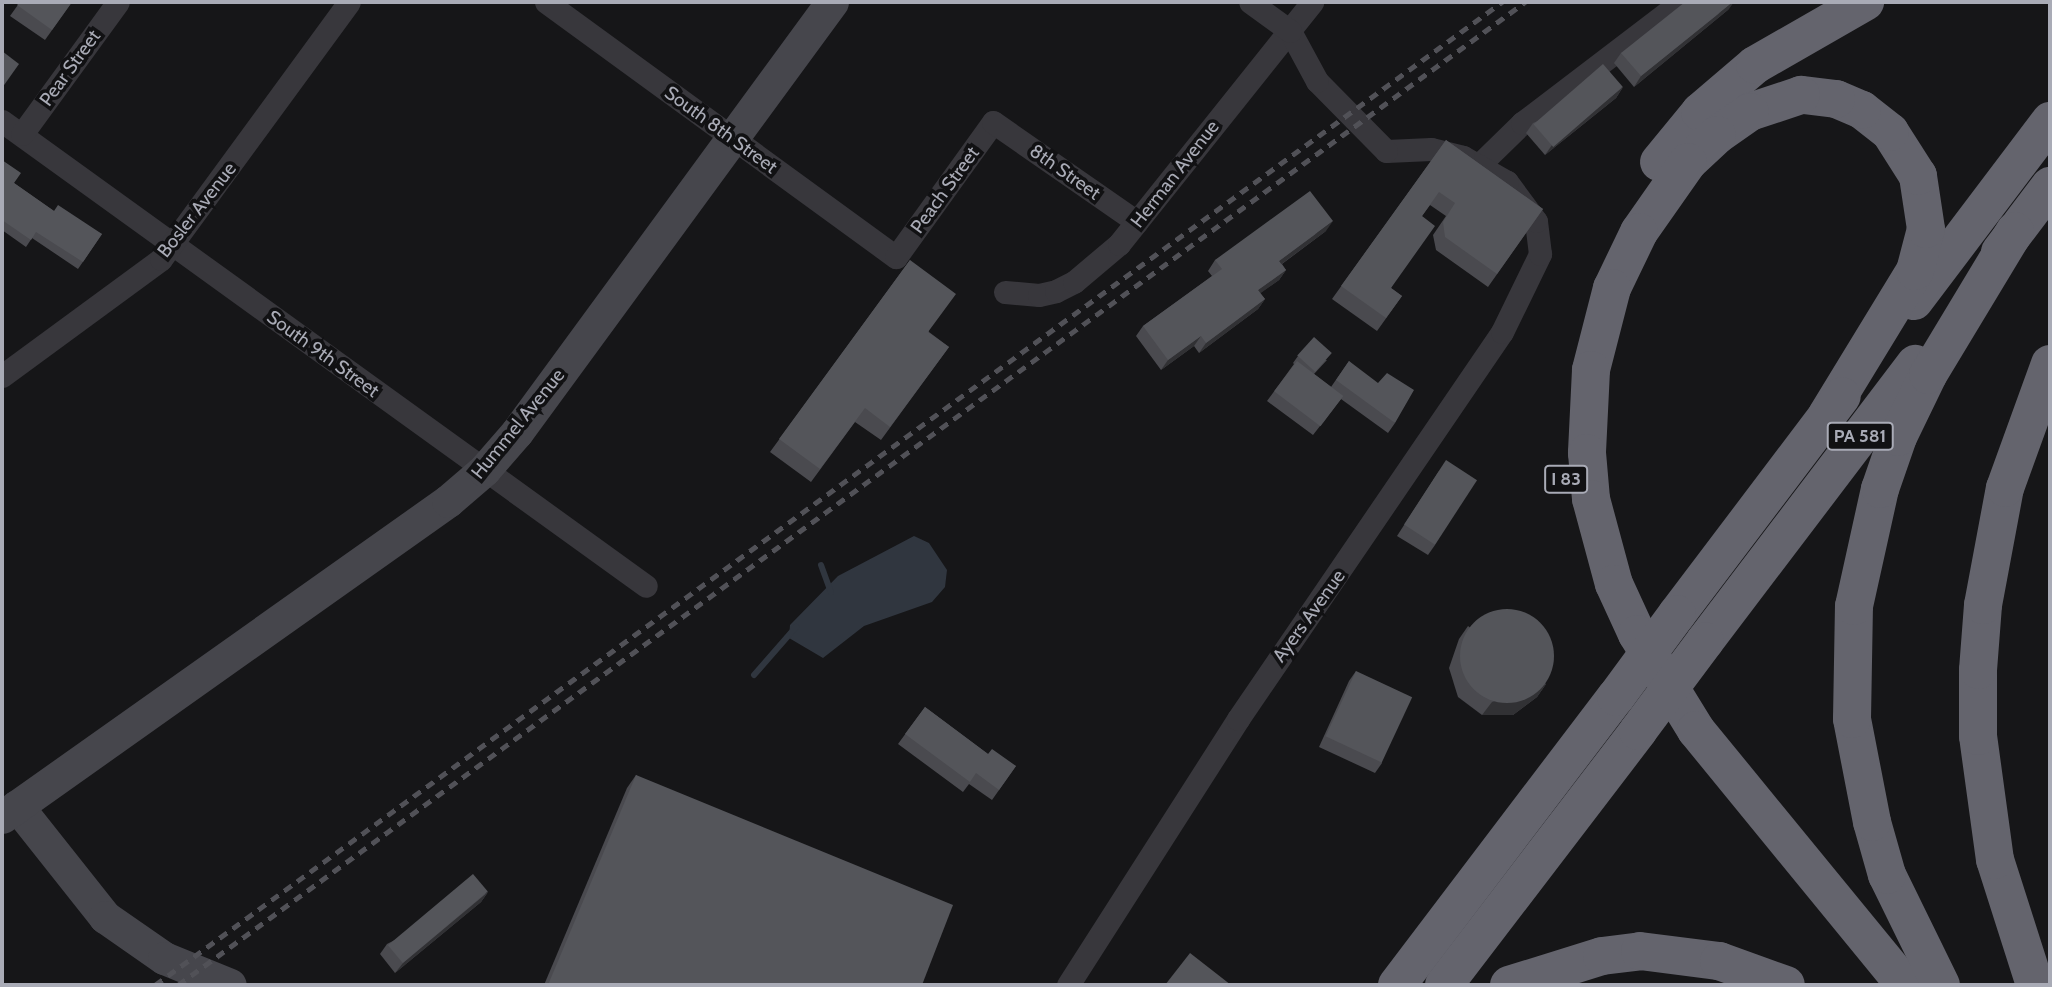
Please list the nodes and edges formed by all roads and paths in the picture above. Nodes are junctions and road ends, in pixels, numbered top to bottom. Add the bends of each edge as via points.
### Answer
1 (118, 2) edge
2 (349, 2) edge
3 (546, 2) edge
4 (832, 2) edge
5 (1250, 2) edge
6 (1312, 2) edge
7 (1681, 2) edge
8 (1866, 2) edge
9 (1290, 31) junction
10 (2, 121) edge
11 (2050, 121) edge
12 (993, 122) joint
13 (22, 134) junction
14 (733, 139) junction
15 (1480, 164) junction
16 (2050, 186) edge
17 (1137, 222) junction
18 (2015, 231) junction
19 (172, 244) junction
20 (896, 257) joint
21 (1005, 292) dead end
22 (2050, 364) edge
23 (2, 376) edge
24 (1827, 415) junction
25 (484, 470) junction
26 (646, 586) dead end
27 (9, 812) edge
28 (230, 985) edge
29 (1068, 985) edge
30 (1396, 985) edge
31 (1444, 985) edge
32 (1509, 985) edge
33 (1786, 985) edge
34 (1878, 985) edge
35 (1905, 985) edge
36 (1941, 985) edge
37 (2035, 985) edge

1 - 13 street, Pear Street
2 - 19 street, Bosler Avenue
3 - 14 street, South 8th Street
4 - 14 main road, Hummel Avenue
5 - 9 street
6 - 9 street, Herman Avenue
7 - 15 street via 1522,123
8 - 34 highway, I 83 via 1737,81 1700,112 1629,200 1595,270 1577,321 1565,386 1564,454 1578,554 1615,643 1646,696 1699,769
9 - 15 street via 1317,81 1386,151 1430,149
9 - 17 street, Herman Avenue
10 - 13 street, South 9th Street
11 - 24 highway, PA 581
12 - 17 street, 8th Street
12 - 20 street, Peach Street
13 - 19 street, South 9th Street
14 - 20 street, South 8th Street
14 - 25 main road, Hummel Avenue
15 - 29 street, Ayers Avenue via 1524,202 1542,244 1526,286 1502,332 1259,687
16 - 18 highway
17 - 21 street, Herman Avenue via 1074,282 1039,295
18 - 31 highway, PA 581, bridge
18 - 36 highway via 1928,375 1898,437 1880,489 1854,606 1852,719 1871,822 1888,875
19 - 23 street, Bosler Avenue via 161,259
19 - 25 street, South 9th Street
22 - 37 highway via 2005,488 1983,605 1978,670 1978,736 1995,860
24 - 30 highway, PA 581, bridge
24 - 35 highway via 1915,271 1926,229 1918,176 1890,132 1862,110 1836,99 1801,95 1750,112 1717,135 1688,162 1639,232 1612,288 1591,370 1587,453 1591,499 1614,584 1637,634 1696,730
25 - 26 street, South 9th Street
25 - 27 main road, Hummel Avenue via 448,501
27 - 28 main road via 105,917 164,958
32 - 33 highway via 1602,956 1640,951 1719,961

